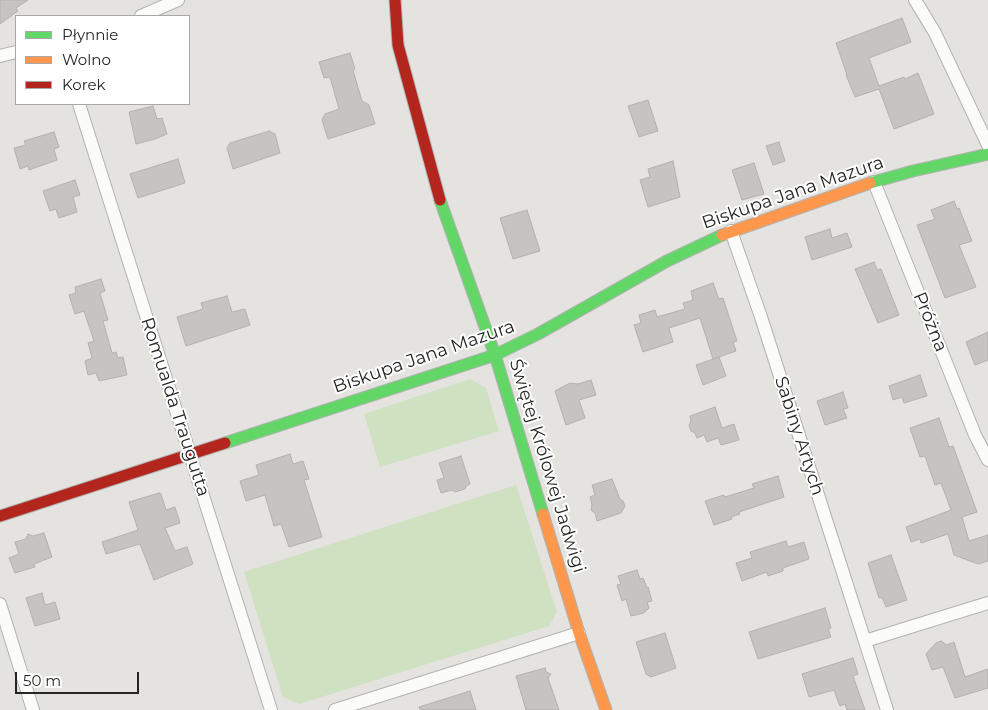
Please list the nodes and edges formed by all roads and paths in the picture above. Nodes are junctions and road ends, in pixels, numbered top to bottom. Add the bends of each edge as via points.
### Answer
1 (178, 0) edge
2 (395, 0) edge
3 (915, 0) edge
4 (143, 15) edge
5 (15, 52) edge
6 (0, 56) edge
7 (79, 105) edge
8 (988, 145) edge
9 (988, 154) edge
10 (874, 182) junction
11 (732, 231) junction
12 (495, 355) junction
13 (191, 454) junction
14 (988, 460) edge
15 (0, 516) edge
16 (988, 602) edge
17 (0, 604) edge
18 (579, 633) junction
19 (865, 641) junction
20 (33, 710) edge
21 (271, 710) edge
22 (335, 710) edge
23 (606, 710) edge
24 (887, 710) edge

1 - 4 street
2 - 12 street, Świętej Królowej Jadwigi via 398,45 440,199
3 - 8 street via 935,33
5 - 6 street
7 - 13 street, Romualda Traugutta
9 - 10 street, Biskupa Jana Mazura
10 - 11 street, Biskupa Jana Mazura
10 - 14 street, Próżna via 975,435
11 - 12 street, Biskupa Jana Mazura via 667,261
11 - 19 street, Sabiny Artych
12 - 13 street, Biskupa Jana Mazura
12 - 18 street, Świętej Królowej Jadwigi
13 - 15 street, Biskupa Jana Mazura
13 - 21 street, Romualda Traugutta
16 - 19 street
17 - 20 street
18 - 22 street
18 - 23 street, Świętej Królowej Jadwigi
19 - 24 street

